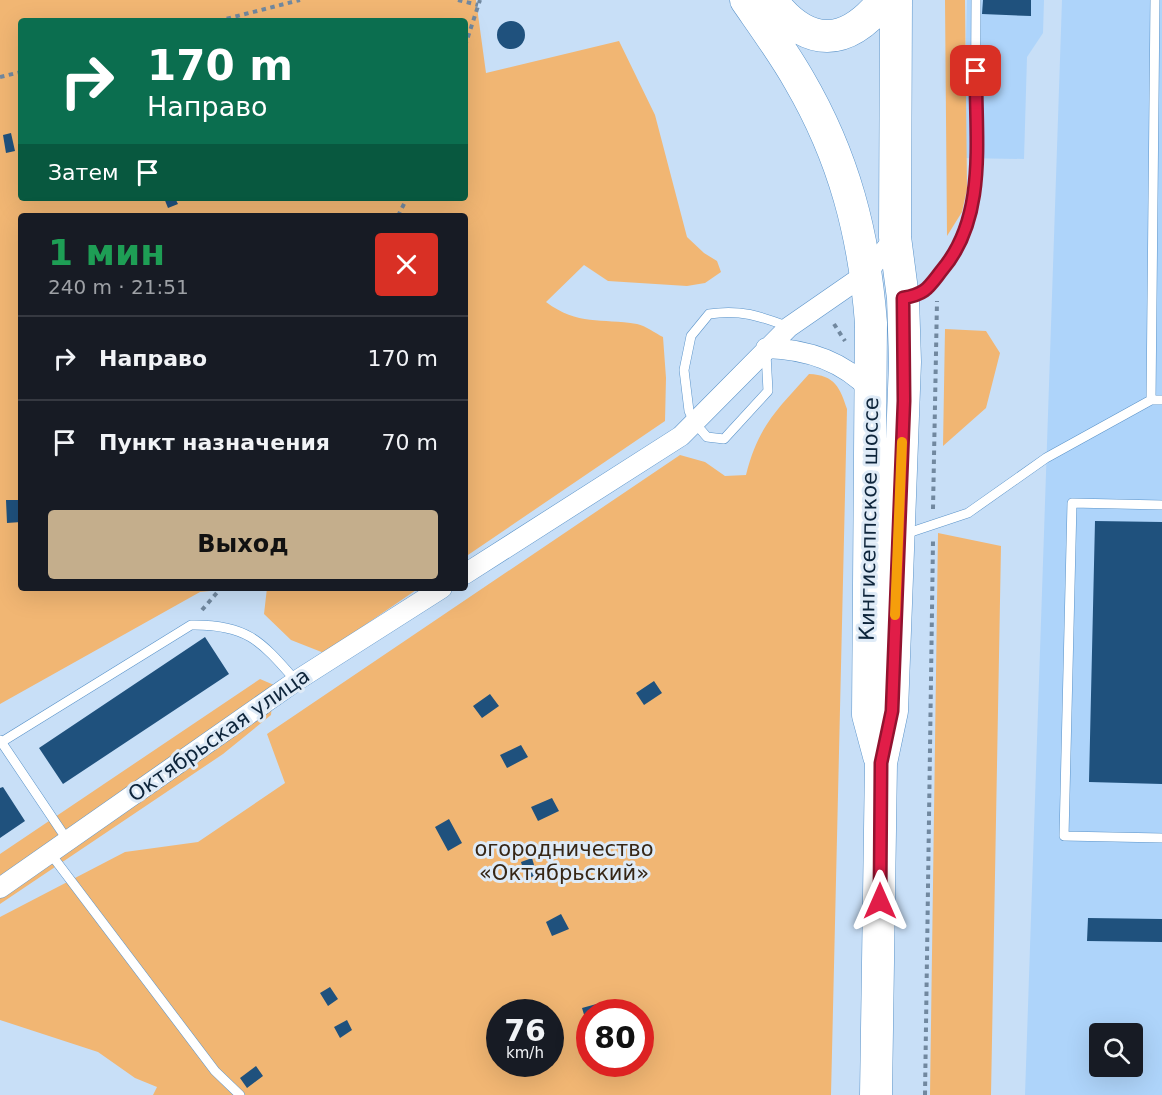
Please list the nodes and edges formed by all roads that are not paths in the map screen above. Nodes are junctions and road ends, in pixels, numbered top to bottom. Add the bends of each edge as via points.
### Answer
1 (746, 0) edge
2 (771, 0) edge
3 (884, 0) edge
4 (896, 0) edge
5 (976, 0) edge
6 (1155, 0) edge
7 (895, 237) junction
8 (867, 273) junction
9 (903, 298) junction
10 (789, 327) junction
11 (766, 348) junction
12 (870, 390) junction
13 (1151, 400) junction
14 (1162, 400) edge
15 (694, 422) junction
16 (1162, 505) edge
17 (897, 537) junction
18 (468, 571) edge
19 (437, 591) edge
20 (296, 681) junction
21 (1, 741) edge
22 (881, 763) junction
23 (1162, 838) edge
24 (68, 841) junction
25 (50, 853) junction
26 (0, 888) edge
27 (240, 1095) edge
28 (876, 1095) edge

1 - 8 highway, Кингисеппское шоссе via 798,78 831,142 858,223
2 - 3 highway via 801,30 821,37 841,36 859,26
4 - 7 highway, Кингисеппское шоссе
5 - 9 lane via 975,188 970,219 949,262 933,282 921,294
6 - 13 lane
7 - 8 street
7 - 9 highway, Кингисеппское шоссе
8 - 10 street
8 - 12 highway, Кингисеппское шоссе
9 - 17 highway, Кингисеппское шоссе via 904,401
10 - 11 street
10 - 15 lane via 732,310 709,314 691,336 684,370
11 - 12 street via 808,351 859,379
11 - 15 street
11 - 15 lane via 768,391 737,426 724,439 707,437
12 - 22 highway, Кингисеппское шоссе via 868,715
13 - 14 lane
13 - 17 lane via 1046,458 968,513
15 - 18 street via 681,436
16 - 23 lane via 1072,503 1064,836
17 - 22 highway, Кингисеппское шоссе via 892,711
19 - 20 street, Октябрьская улица
20 - 21 lane via 268,650 247,635 221,624 190,625
20 - 24 street, Октябрьская улица
21 - 24 lane
22 - 28 highway, Кингисеппское шоссе
24 - 25 street, Октябрьская улица
25 - 26 street, Октябрьская улица
25 - 27 lane via 214,1071

